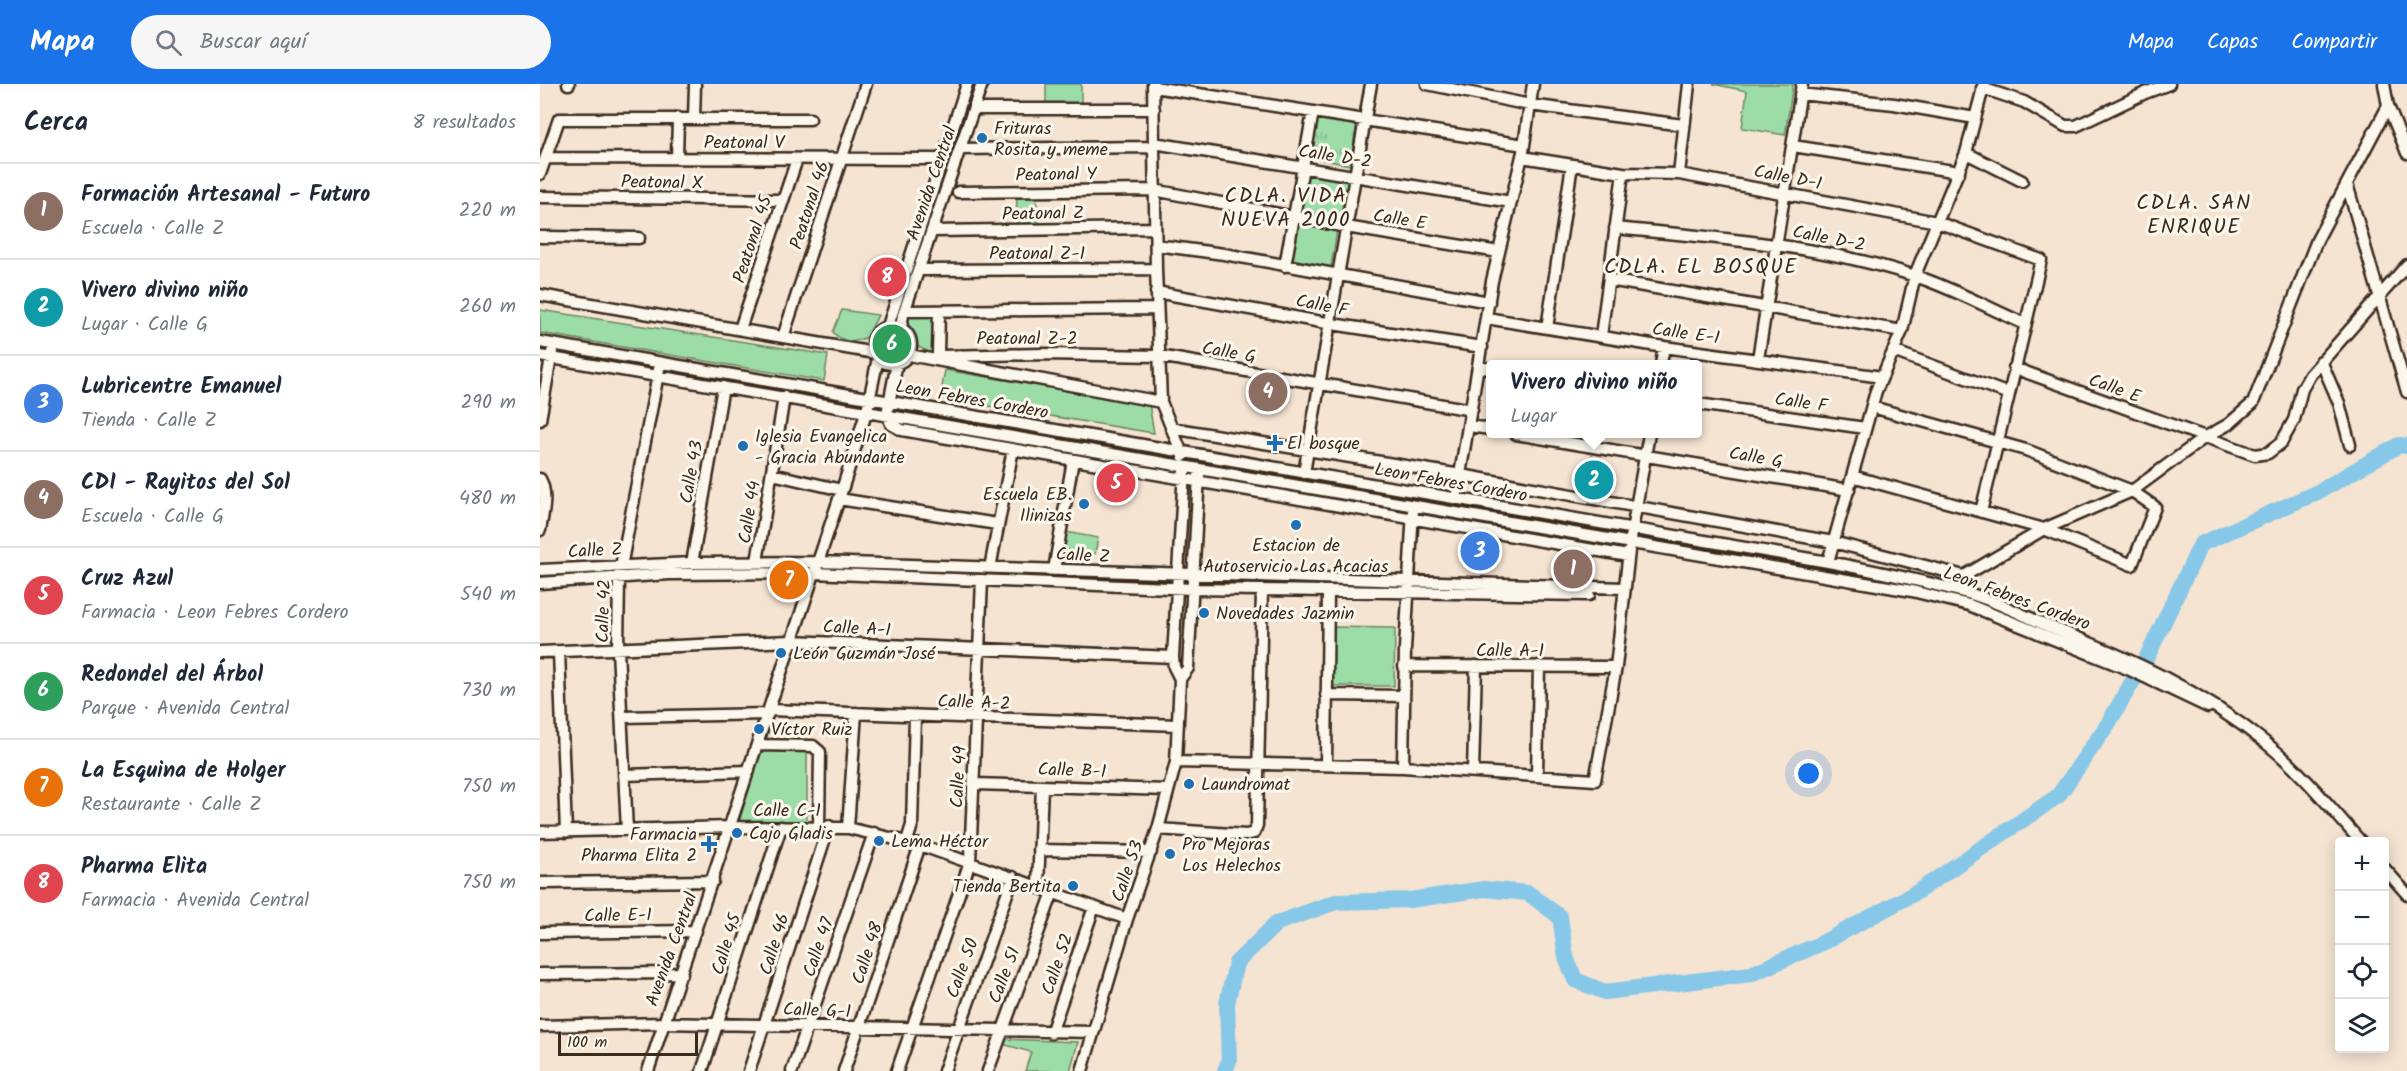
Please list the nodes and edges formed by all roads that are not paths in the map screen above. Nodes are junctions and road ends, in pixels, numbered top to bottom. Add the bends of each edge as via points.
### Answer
1 (695, 84) edge
2 (866, 84) edge
3 (967, 84) edge
4 (982, 84) edge
5 (1371, 84) edge
6 (1427, 84) edge
7 (1533, 84) edge
8 (1689, 84) edge
9 (2169, 84) edge
10 (2384, 84) edge
11 (1154, 85) edge
12 (1983, 86) edge
13 (2143, 88) edge
14 (1801, 89) edge
15 (1530, 105) junction
16 (2388, 106) junction
17 (974, 109) junction
18 (1154, 109) junction
19 (1313, 112) junction
20 (678, 118) junction
21 (694, 118) junction
22 (1975, 118) junction
23 (810, 119) dead end
24 (1364, 120) junction
25 (1683, 125) junction
26 (1154, 145) junction
27 (1524, 145) junction
28 (1793, 146) junction
29 (960, 149) junction
30 (1966, 153) junction
31 (2407, 153) edge
32 (1522, 157) junction
33 (546, 158) junction
34 (677, 158) junction
35 (797, 159) junction
36 (842, 159) junction
37 (942, 159) junction
38 (1572, 165) junction
39 (1302, 167) junction
40 (1959, 172) junction
41 (1623, 173) junction
42 (540, 174) edge
43 (1679, 174) junction
44 (1355, 176) junction
45 (2022, 181) dead end
46 (2347, 184) junction
47 (1154, 190) junction
48 (958, 192) dead end
49 (1783, 192) junction
50 (540, 197) edge
51 (783, 200) junction
52 (1511, 202) junction
53 (1292, 217) junction
54 (1937, 222) junction
55 (1346, 227) junction
56 (1155, 228) junction
57 (1615, 228) junction
58 (932, 231) junction
59 (540, 237) edge
60 (639, 238) dead end
61 (1156, 245) junction
62 (1777, 245) junction
63 (1499, 252) junction
64 (2407, 265) edge
65 (1284, 266) junction
66 (1156, 269) junction
67 (919, 270) junction
68 (1338, 275) junction
69 (1915, 275) junction
70 (1609, 280) junction
71 (1156, 292) junction
72 (2380, 293) junction
73 (540, 295) edge
74 (1489, 302) junction
75 (1765, 306) junction
76 (1157, 309) junction
77 (905, 311) junction
78 (939, 312) junction
79 (1486, 318) junction
80 (1332, 324) junction
81 (2025, 324) junction
82 (888, 326) junction
83 (901, 328) junction
84 (1547, 328) junction
85 (740, 329) junction
86 (1902, 331) junction
87 (1601, 336) junction
88 (783, 337) junction
89 (540, 342) edge
90 (553, 344) junction
91 (1482, 347) junction
92 (1664, 347) junction
93 (1893, 351) junction
94 (876, 355) junction
95 (909, 355) junction
96 (1159, 356) junction
97 (545, 357) edge
98 (1758, 359) junction
99 (1662, 360) edge
100 (660, 361) junction
101 (2321, 361) junction
102 (897, 363) junction
103 (1478, 367) junction
104 (1486, 368) edge
105 (2014, 368) junction
106 (2405, 369) edge
107 (658, 375) junction
108 (1882, 377) junction
109 (1319, 385) junction
110 (723, 387) junction
111 (2407, 392) edge
112 (2009, 394) junction
113 (784, 397) junction
114 (870, 398) junction
115 (889, 402) junction
116 (1161, 402) junction
117 (1702, 405) edge
118 (1872, 407) junction
119 (867, 410) junction
120 (1472, 410) junction
121 (887, 414) junction
122 (540, 420) edge
123 (1469, 426) junction
124 (1171, 428) junction
125 (1486, 428) edge
126 (1865, 428) junction
127 (991, 433) junction
128 (1541, 438) edge
129 (1649, 438) edge
130 (2204, 438) junction
131 (1999, 443) junction
132 (988, 445) junction
133 (2350, 445) dead end
134 (1032, 446) junction
135 (1013, 449) junction
136 (1308, 450) junction
137 (1089, 451) junction
138 (1182, 452) junction
139 (1646, 455) junction
140 (1204, 456) junction
141 (1078, 460) junction
142 (1184, 466) junction
143 (1200, 469) junction
144 (1305, 473) junction
145 (772, 474) junction
146 (1461, 475) junction
147 (1852, 476) junction
148 (1249, 477) junction
149 (1184, 478) junction
150 (540, 479) edge
151 (1198, 481) junction
152 (1306, 486) junction
153 (1247, 489) junction
154 (1849, 490) junction
155 (2132, 491) junction
156 (1414, 492) junction
157 (840, 495) junction
158 (1294, 497) junction
159 (1456, 499) junction
160 (1413, 504) junction
161 (1637, 508) junction
162 (1455, 512) junction
163 (1981, 512) junction
164 (1412, 517) junction
165 (1489, 518) junction
166 (997, 524) junction
167 (1452, 525) junction
168 (1476, 529) junction
169 (2044, 529) junction
170 (540, 530) edge
171 (1632, 530) junction
172 (1833, 542) junction
173 (1630, 543) junction
174 (1628, 556) junction
175 (757, 562) junction
176 (819, 562) junction
177 (1828, 562) junction
178 (692, 563) junction
179 (623, 565) junction
180 (990, 568) junction
181 (540, 570) edge
182 (1054, 570) junction
183 (813, 573) junction
184 (1178, 574) junction
185 (1193, 575) junction
186 (1964, 576) junction
187 (619, 577) junction
188 (982, 580) junction
189 (540, 583) edge
190 (1177, 588) junction
191 (1408, 588) junction
192 (1193, 589) junction
193 (1262, 590) junction
194 (1328, 592) junction
195 (1623, 592) junction
196 (1944, 593) junction
197 (791, 641) junction
198 (618, 650) junction
199 (979, 651) junction
200 (540, 652) edge
201 (559, 652) junction
202 (1173, 657) junction
203 (1404, 666) junction
204 (1476, 666) junction
205 (1539, 666) junction
206 (1616, 667) junction
207 (1180, 679) junction
208 (1326, 695) junction
209 (1404, 696) junction
210 (769, 712) junction
211 (856, 713) junction
212 (915, 716) junction
213 (622, 717) junction
214 (978, 718) junction
215 (1177, 725) junction
216 (758, 745) junction
217 (1176, 762) junction
218 (1257, 763) junction
219 (1326, 764) junction
220 (1403, 767) junction
221 (749, 771) junction
222 (1473, 771) junction
223 (624, 775) junction
224 (1537, 776) junction
225 (975, 784) junction
226 (1042, 786) junction
227 (1168, 790) junction
228 (824, 826) junction
229 (731, 827) junction
230 (781, 827) junction
231 (848, 828) junction
232 (1158, 829) junction
233 (627, 830) junction
234 (540, 832) edge
235 (566, 832) junction
236 (874, 833) junction
237 (2357, 837) edge
238 (907, 841) junction
239 (920, 845) junction
240 (1039, 850) junction
241 (1151, 852) junction
242 (970, 862) junction
243 (2389, 873) edge
244 (1013, 877) junction
245 (713, 881) junction
246 (540, 883) edge
247 (1038, 886) junction
248 (1053, 892) junction
249 (2407, 894) edge
250 (1094, 907) junction
251 (1127, 919) junction
252 (696, 931) junction
253 (540, 933) edge
254 (682, 973) junction
255 (540, 974) edge
256 (662, 1023) junction
257 (718, 1025) junction
258 (766, 1025) junction
259 (540, 1026) edge
260 (808, 1026) junction
261 (859, 1028) junction
262 (910, 1029) junction
263 (1001, 1030) junction
264 (956, 1031) junction
265 (1092, 1032) junction
266 (1051, 1033) junction
267 (648, 1071) edge
268 (702, 1071) edge
269 (749, 1071) edge
270 (792, 1071) edge
271 (844, 1071) edge
272 (897, 1071) edge
273 (944, 1071) edge
274 (988, 1071) edge
275 (1082, 1071) edge

1 - 21 street
2 - 36 street, Peatonal 46
3 - 37 street, Avenida Central
4 - 17 street, Avenida Central
5 - 24 street
6 - 15 street
7 - 15 street
8 - 25 street
9 - 13 street
10 - 16 street
11 - 18 street, Calle 53
11 - 19 street
12 - 13 street via 2065,126 2076,126
12 - 22 street
14 - 22 street
14 - 28 street
15 - 25 street
15 - 27 street
16 - 31 street
16 - 46 street
17 - 18 street
17 - 29 street, Avenida Central
18 - 26 street, Calle 53
19 - 24 street
19 - 39 street
20 - 21 street
20 - 33 street via 560,119
20 - 34 street
21 - 23 street
22 - 30 street
24 - 27 street
24 - 44 street
25 - 43 street
26 - 29 street
26 - 39 street, Calle D-2
26 - 47 street, Calle 53
27 - 32 street
28 - 40 street
28 - 49 street
29 - 58 street, Avenida Central
30 - 40 street
30 - 45 street
32 - 38 street, Calle D-1
32 - 52 street
33 - 34 street, Peatonal V
33 - 42 street
34 - 35 street, Peatonal V
35 - 36 street, Peatonal V
35 - 51 street, Peatonal 45
36 - 37 street, Peatonal V
36 - 88 street, Peatonal 46
37 - 82 street, Avenida Central
38 - 41 street, Calle D-1
38 - 84 street
39 - 44 street, Calle D-2
39 - 53 street
40 - 54 street
41 - 43 street, Calle D-1
41 - 57 street
43 - 49 street, Calle D-1
44 - 52 street, Calle D-2
44 - 55 street
46 - 72 street
46 - 130 street via 2317,240 2253,403 2229,424
47 - 48 street, Peatonal Y
47 - 53 street, Calle E
47 - 56 street, Calle 53
49 - 54 street, Calle D-1
49 - 62 street
50 - 51 street, Peatonal X
51 - 85 street, Peatonal 45
52 - 63 street
53 - 55 street, Calle E
53 - 65 street
54 - 69 street
54 - 81 street, Calle D-1 via 2041,260
55 - 63 street, Calle E
55 - 68 street
56 - 58 street, Peatonal Z
56 - 61 street, Calle 53
57 - 62 street, Calle D-2
57 - 70 street
58 - 67 street, Avenida Central
59 - 60 street
61 - 65 street
61 - 66 street, Calle 53
62 - 69 street, Calle D-2 via 1853,258
62 - 75 street
63 - 74 street
64 - 72 street, Calle E
65 - 68 street
66 - 67 street, Peatonal Z-1
66 - 71 street, Calle 53
67 - 77 street, Avenida Central
68 - 74 street
68 - 80 street
69 - 81 street, Calle D-2
69 - 86 street
70 - 75 street
70 - 87 street
71 - 76 street, Calle 53
71 - 80 street, Calle F
72 - 101 street, Calle E
72 - 106 street
73 - 85 street
74 - 79 street
75 - 86 street
75 - 98 street
76 - 78 street, Peatonal Z-2
76 - 96 street, Calle 53
77 - 78 street, Peatonal Z-2
77 - 83 street, Avenida Central
78 - 96 street, Peatonal Z-2 via 941,356
79 - 84 street, Calle E-1
79 - 91 street
80 - 91 street, Calle F
80 - 109 street
81 - 105 street
82 - 83 street
82 - 94 street via 874,339
83 - 95 street via 910,339
84 - 87 street, Calle E-1
85 - 88 street
86 - 93 street
87 - 92 street, Calle E-1
88 - 94 street
89 - 90 street, Leon Febres Cordero
90 - 97 street
90 - 100 street, Leon Febres Cordero
91 - 103 street
92 - 98 street, Calle E-1
92 - 99 street
93 - 108 street
93 - 112 street
94 - 102 street via 887,363
94 - 114 street, Avenida Central
95 - 102 street
95 - 116 street
96 - 109 street, Calle G
96 - 116 street, Calle 53
97 - 107 street, Leon Febres Cordero
97 - 122 street
98 - 108 street, Calle E-1
100 - 107 street, Calle 42
100 - 114 street, Leon Febres Cordero
101 - 130 street, Calle E via 2302,389 2288,434 2273,450 2254,455
101 - 133 street via 2339,403
102 - 115 street
103 - 104 street
103 - 120 street
105 - 112 street
105 - 130 street, Calle E
106 - 111 street
107 - 110 street, Leon Febres Cordero
107 - 179 street, Calle 42
108 - 118 street
109 - 120 street, Calle G
109 - 136 street
110 - 113 street, Leon Febres Cordero
110 - 178 street, Calle 43
112 - 131 street
113 - 119 street, Leon Febres Cordero
113 - 145 street, Calle 44
114 - 115 street, Leon Febres Cordero
114 - 119 street, Avenida Central
115 - 121 street
115 - 138 street, Leon Febres Cordero
116 - 124 street, Calle 53
117 - 126 street, Calle F
118 - 126 street
118 - 131 street
119 - 121 street, Leon Febres Cordero
119 - 157 street, Avenida Central
120 - 123 street
121 - 127 street, Leon Febres Cordero
121 - 132 street via 891,424 902,430
123 - 125 street
123 - 146 street
124 - 136 street
124 - 138 street, Calle 53
126 - 147 street
127 - 132 street
127 - 134 street, Leon Febres Cordero
128 - 139 street, Calle G
129 - 139 street
130 - 155 street
131 - 155 street
131 - 163 street
132 - 135 street
134 - 135 street
134 - 137 street, Leon Febres Cordero
134 - 141 street
135 - 166 street
136 - 144 street
136 - 146 street
137 - 141 street
137 - 142 street, Leon Febres Cordero
138 - 140 street, Leon Febres Cordero
138 - 142 street, Calle 53
139 - 154 street, Calle G
139 - 161 street
140 - 143 street, Calle 53
140 - 144 street, Leon Febres Cordero
141 - 149 street
141 - 182 street
142 - 143 street, Leon Febres Cordero
142 - 149 street, Calle 53
143 - 148 street, Leon Febres Cordero
143 - 151 street, Calle 53
144 - 156 street, Leon Febres Cordero
145 - 157 street
145 - 175 street, Calle 44
146 - 159 street
146 - 161 street
147 - 154 street
147 - 163 street
148 - 152 street, Leon Febres Cordero
148 - 153 street
149 - 151 street
149 - 184 street, Calle 53
150 - 170 street via 544,507
151 - 153 street
151 - 185 street, Calle 53
152 - 158 street
152 - 160 street, Leon Febres Cordero
153 - 158 street
154 - 172 street
155 - 169 street
155 - 169 street via 2155,507 2132,565
156 - 159 street, Leon Febres Cordero
156 - 160 street
157 - 166 street
157 - 176 street, Avenida Central
158 - 164 street
159 - 171 street, Leon Febres Cordero
160 - 162 street, Leon Febres Cordero
160 - 164 street
161 - 171 street
161 - 172 street
162 - 165 street, Leon Febres Cordero
162 - 167 street
163 - 169 street
164 - 167 street
164 - 191 street
165 - 168 street
165 - 173 street, Leon Febres Cordero
166 - 180 street
167 - 168 street
168 - 174 street
169 - 186 street
171 - 173 street
171 - 177 street, Leon Febres Cordero
172 - 177 street
172 - 186 street
173 - 174 street
173 - 196 street, Leon Febres Cordero via 1912,591
174 - 195 street
175 - 176 street, Calle Z
175 - 178 street, Calle Z
176 - 180 street, Calle Z
176 - 183 street, Avenida Central
177 - 196 street, Leon Febres Cordero
178 - 179 street, Calle Z
179 - 181 street, Calle Z
179 - 187 street, Calle 42
180 - 182 street, Calle Z
182 - 184 street, Calle Z
183 - 187 street, Calle Z
183 - 188 street, Calle Z
183 - 197 street, Avenida Central
184 - 185 street, Calle Z
184 - 190 street, Calle 53
185 - 191 street, Calle Z
185 - 192 street, Calle 53
186 - 196 street
187 - 189 street, Calle Z
187 - 198 street, Calle 42
188 - 190 street, Calle Z
188 - 199 street, Calle 49
190 - 192 street, Calle Z
190 - 202 street, Calle 53
191 - 194 street, Calle Z
191 - 195 street, Calle Z
191 - 203 street
192 - 193 street, Calle Z
192 - 207 street, Calle 53 via 1188,668
193 - 194 street, Calle Z
193 - 218 street
194 - 208 street
195 - 206 street
196 - 237 street, Leon Febres Cordero via 2130,664 2225,715 2268,745
197 - 198 street, Calle A-1
197 - 199 street, Calle A-1
197 - 210 street, Avenida Central
198 - 201 street, Calle A-1
198 - 213 street, Calle 42
199 - 202 street, Calle A-1
199 - 214 street, Calle 49
200 - 201 street, Calle A-1
201 - 235 street
202 - 207 street, Calle 53
203 - 204 street, Calle A-1
203 - 209 street
204 - 205 street, Calle A-1
204 - 222 street
205 - 206 street, Calle A-1
205 - 224 street
206 - 224 street via 1595,780
207 - 215 street, Calle 53
208 - 209 street
208 - 219 street
209 - 220 street
210 - 211 street, Calle A-2
210 - 213 street, Calle A-2
210 - 216 street, Avenida Central
211 - 212 street, Calle A-2
211 - 231 street
212 - 214 street, Calle A-2
212 - 238 street via 912,825
213 - 223 street, Calle 42
214 - 215 street, Calle A-2
214 - 225 street, Calle 49
215 - 217 street, Calle 53
216 - 221 street, Avenida Central
216 - 228 street, Calle 46 via 813,746 820,752
217 - 218 street
217 - 227 street, Calle 53
218 - 219 street
218 - 232 street via 1254,833
219 - 220 street
220 - 222 street
221 - 223 street
221 - 229 street, Avenida Central
222 - 224 street
223 - 233 street, Calle 42
225 - 226 street, Calle B-1
225 - 242 street, Calle 49
226 - 227 street, Calle B-1
226 - 240 street
227 - 232 street, Calle 53
228 - 230 street, Calle C-1
228 - 231 street, Calle C-1
228 - 258 street, Calle 46
229 - 230 street, Calle C-1
229 - 233 street, Calle C-1
229 - 245 street, Avenida Central
230 - 257 street, Calle 45
231 - 236 street, Calle C-1
232 - 241 street, Calle 53
233 - 235 street, Calle C-1
234 - 235 street, Calle C-1
236 - 238 street, Calle C-1
236 - 260 street, Calle 47
238 - 239 street, Calle C-1
239 - 242 street, Calle C-1
239 - 261 street, Calle 48
240 - 241 street
240 - 247 street
241 - 251 street, Calle 53
242 - 244 street, Calle C-1
242 - 262 street, Calle 49
243 - 249 street
244 - 247 street, Calle C-1
244 - 264 street, Calle 50
245 - 246 street
245 - 252 street, Avenida Central
247 - 248 street, Calle C-1
248 - 250 street, Calle C-1
248 - 263 street, Calle 51
250 - 251 street, Calle C-1
250 - 266 street, Calle 52
251 - 265 street, Calle 53
252 - 253 street, Calle E-1
252 - 254 street, Avenida Central
254 - 255 street
254 - 256 street, Avenida Central
256 - 257 street, Calle G-1
256 - 259 street, Calle G-1
256 - 267 street, Avenida Central
257 - 258 street, Calle G-1
257 - 268 street, Calle 45
258 - 260 street, Calle G-1
258 - 269 street, Calle 46
260 - 261 street, Calle G-1
260 - 270 street, Calle 47
261 - 262 street, Calle G-1
261 - 271 street, Calle 48
262 - 264 street, Calle G-1
262 - 272 street, Calle 49
263 - 264 street, Calle G-1
263 - 266 street, Calle G-1
263 - 274 street, Calle 51
264 - 273 street, Calle 50
265 - 266 street, Calle G-1
265 - 275 street, Calle 53

